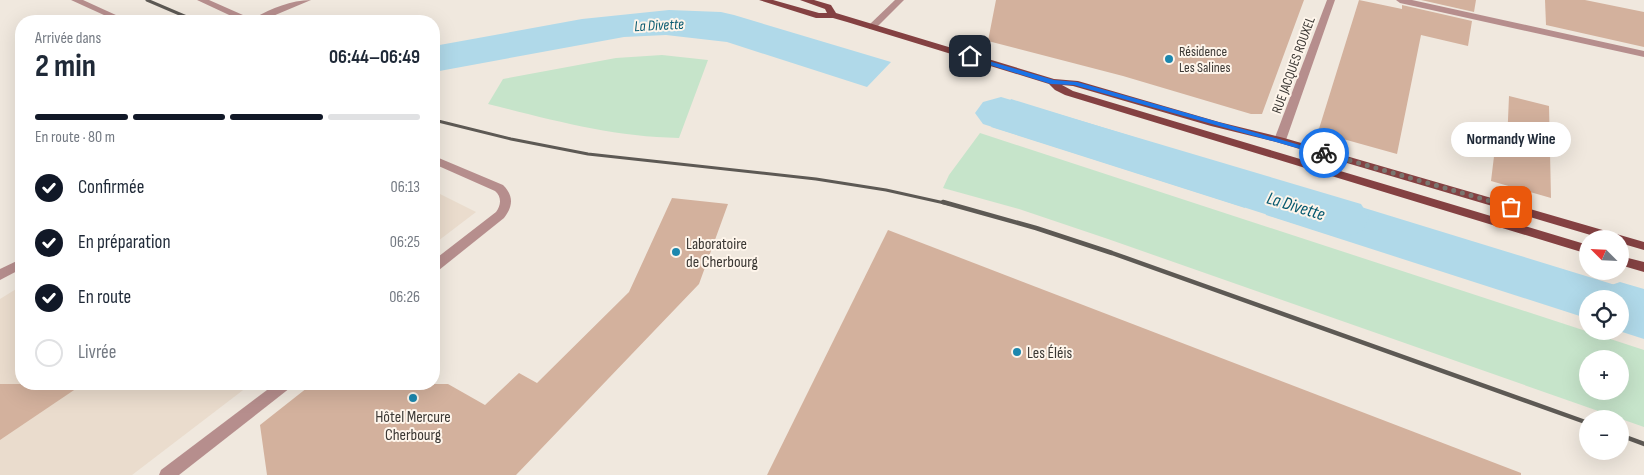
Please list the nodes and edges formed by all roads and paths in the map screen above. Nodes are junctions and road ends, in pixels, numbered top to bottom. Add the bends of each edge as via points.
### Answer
1 (75, 0) edge
2 (201, 0) edge
3 (307, 0) edge
4 (763, 0) edge
5 (804, 0) edge
6 (900, 0) edge
7 (1331, 0) edge
8 (1400, 0) edge
9 (110, 15) edge
10 (235, 15) edge
11 (266, 15) edge
12 (833, 15) junction
13 (872, 27) junction
14 (1644, 54) edge
15 (1054, 82) junction
16 (1280, 140) junction
17 (440, 163) edge
18 (1644, 246) edge
19 (1579, 247) edge
20 (440, 262) edge
21 (1629, 263) edge
22 (15, 266) edge
23 (1644, 267) edge
24 (0, 275) edge
25 (277, 390) edge
26 (167, 475) edge

1 - 9 street
2 - 10 street
3 - 11 street
4 - 12 main road via 819,16
5 - 12 main road via 828,7
6 - 13 street
7 - 16 street, RUE JACQUES ROUXEL
8 - 14 street
12 - 13 main road
13 - 15 main road
15 - 16 main road via 1074,83
15 - 19 main road via 1069,93
16 - 18 main road
17 - 20 street via 499,188 506,200 504,211
21 - 23 main road
22 - 24 street
25 - 26 street

